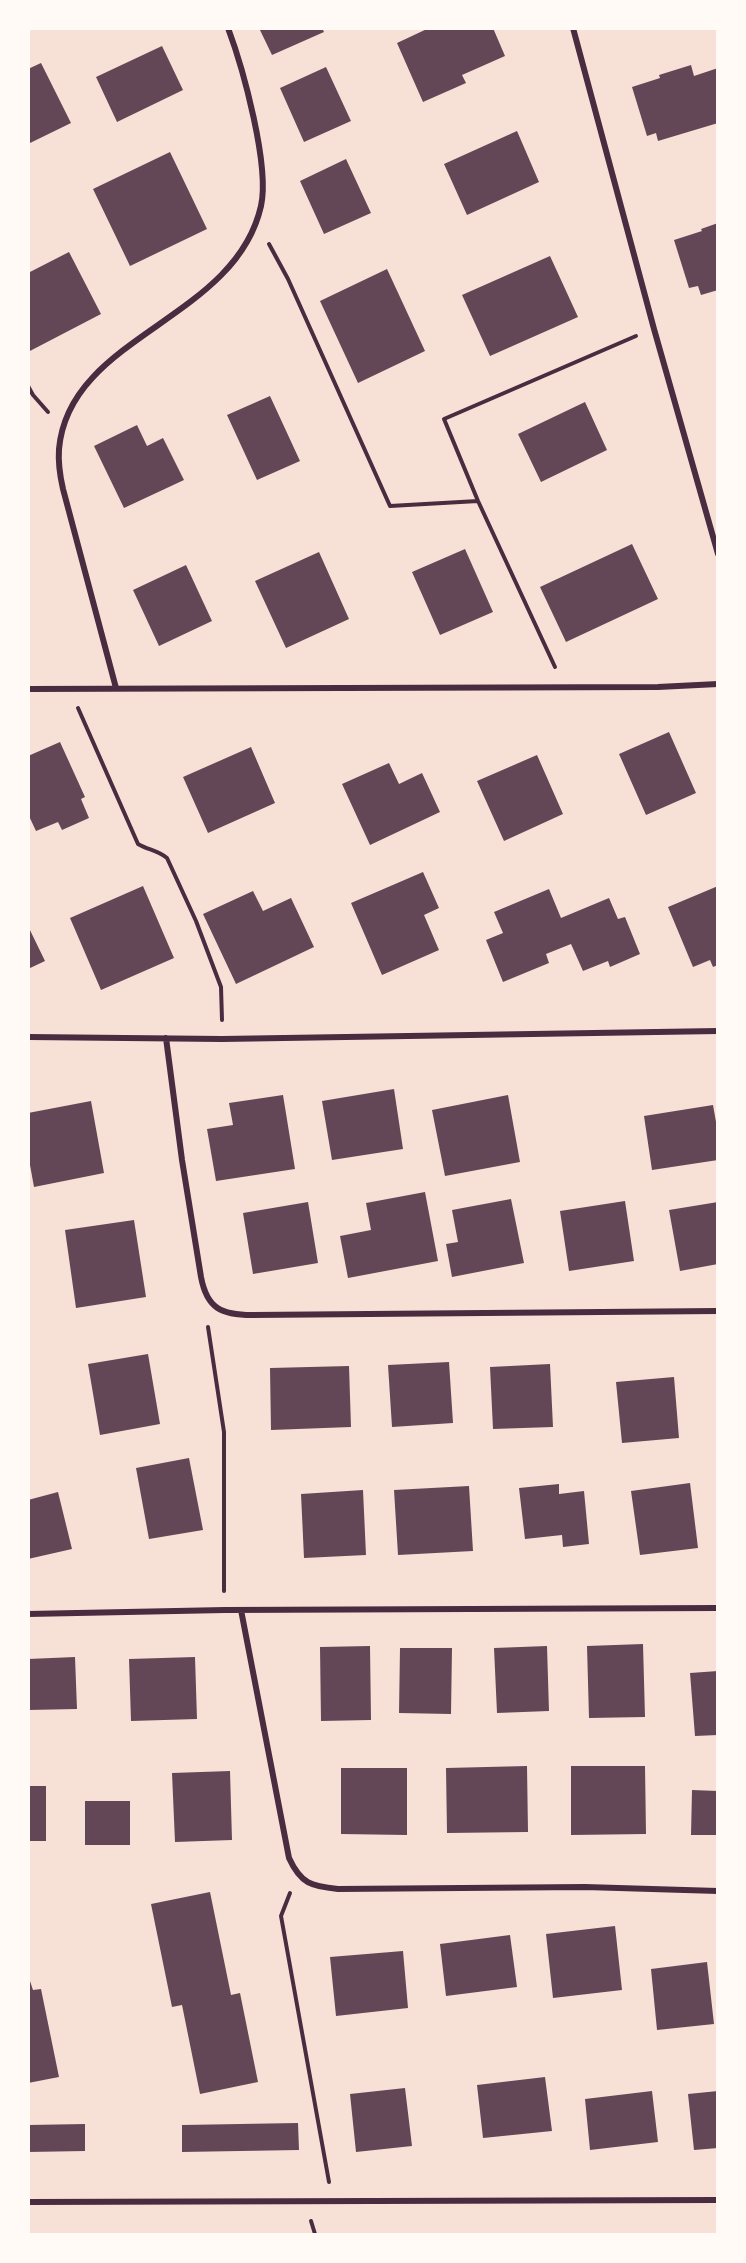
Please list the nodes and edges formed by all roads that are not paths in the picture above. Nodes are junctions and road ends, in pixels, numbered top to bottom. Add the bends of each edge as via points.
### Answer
1 (228, 28) edge
2 (573, 28) edge
3 (717, 554) edge
4 (717, 684) edge
5 (116, 688) junction
6 (28, 689) edge
7 (717, 1031) edge
8 (28, 1037) edge
9 (166, 1038) junction
10 (717, 1311) edge
11 (717, 1608) edge
12 (241, 1610) junction
13 (28, 1614) edge
14 (717, 1891) edge
15 (717, 2200) edge
16 (28, 2202) edge

1 - 5 street via 253,118 261,170 262,204 249,240 220,277 198,297 89,380 63,427 59,451 63,489
2 - 3 street
4 - 5 street
5 - 6 street
7 - 9 street
8 - 9 street
9 - 10 street via 203,1290 218,1309 240,1315
11 - 12 street
12 - 13 street
12 - 14 street via 289,1858 309,1884 338,1889 585,1887
15 - 16 street

